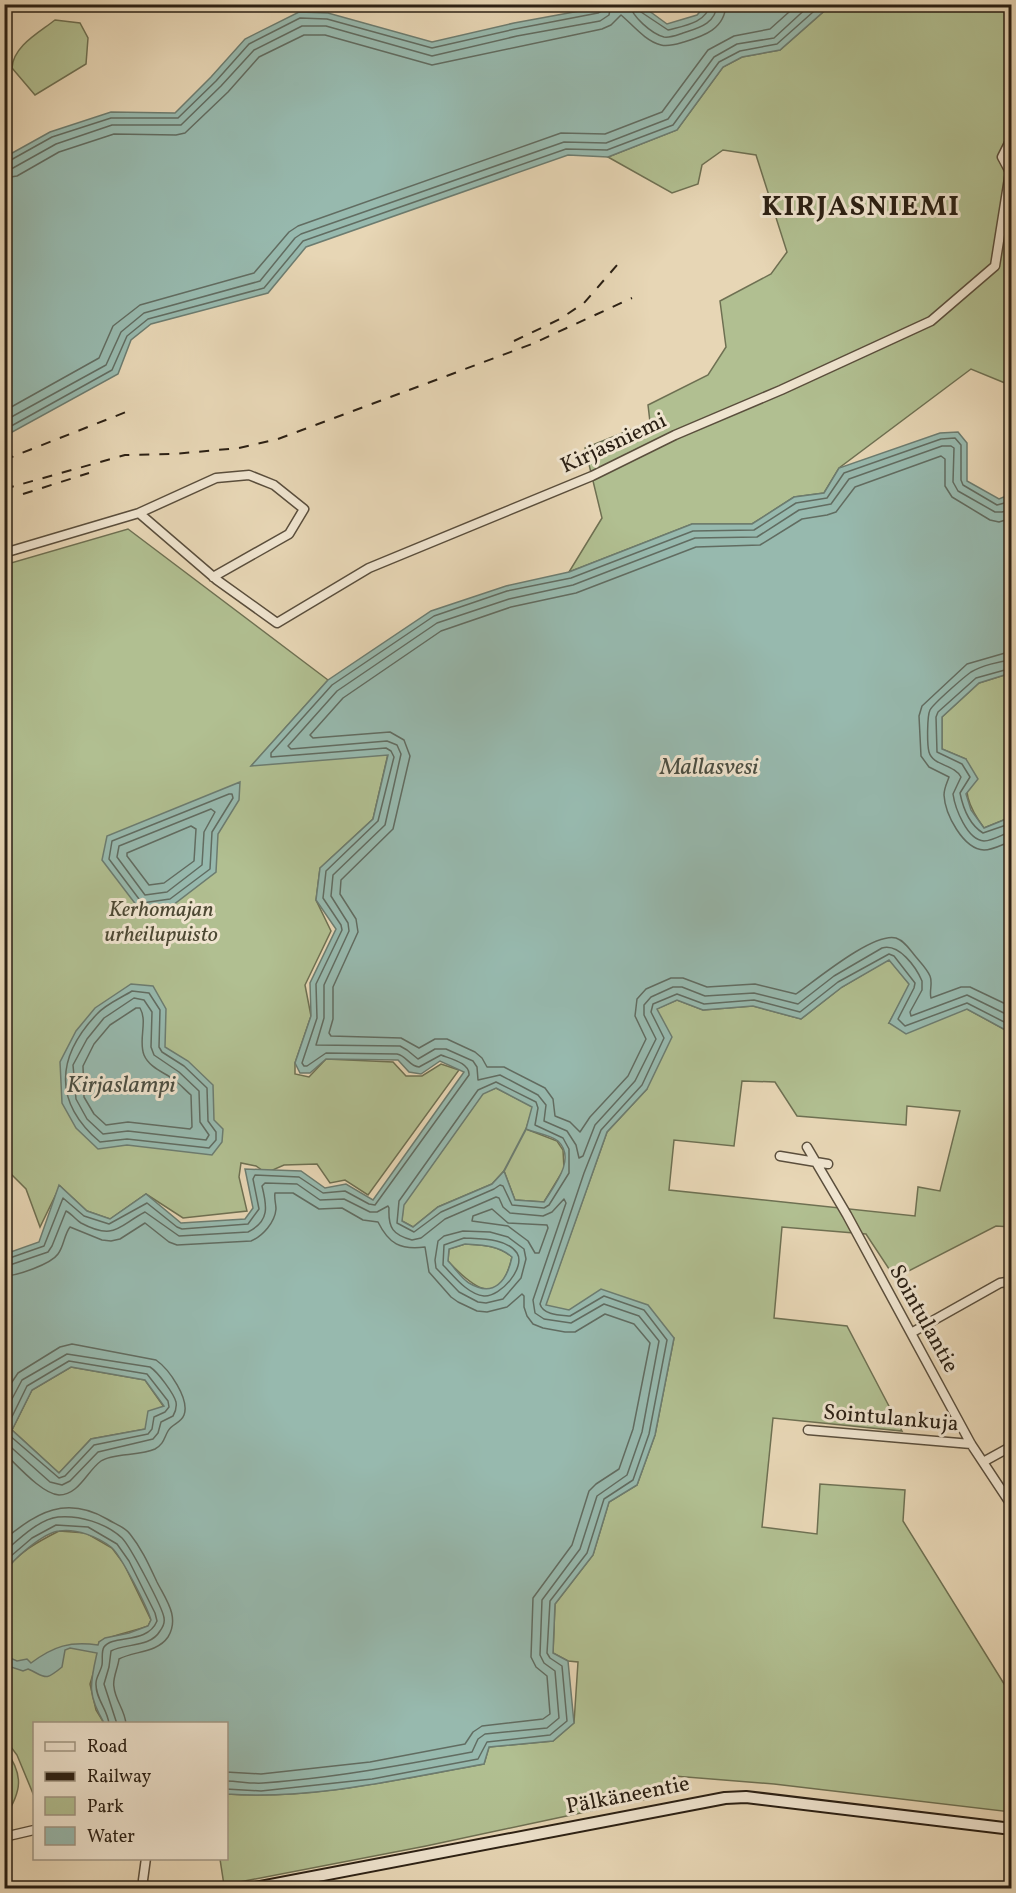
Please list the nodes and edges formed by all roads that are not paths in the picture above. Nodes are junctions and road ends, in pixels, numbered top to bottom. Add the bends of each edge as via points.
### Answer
1 (1011, 137) edge
2 (139, 513) junction
3 (4, 553) edge
4 (213, 577) junction
5 (807, 1147) dead end
6 (780, 1156) dead end
7 (815, 1163) junction
8 (828, 1164) dead end
9 (1011, 1281) edge
10 (911, 1333) junction
11 (808, 1430) dead end
12 (971, 1444) junction
13 (1011, 1446) edge
14 (983, 1462) junction
15 (1011, 1506) edge
16 (1011, 1828) edge
17 (33, 1830) edge
18 (4, 1837) edge
19 (146, 1860) edge
20 (144, 1888) edge
21 (255, 1888) edge

1 - 4 street, Kirjasniemi via 1002,156 1010,172 995,266 931,321 592,476 369,568 277,623
2 - 3 street
2 - 4 street, Kirjasniemi
2 - 4 street via 216,478 249,475 274,485 303,509 288,534
5 - 7 street, Sointulantie
6 - 7 street
7 - 8 street
7 - 10 street, Sointulantie
9 - 10 street via 1000,1283
10 - 12 street, Sointulantie
11 - 12 street, Sointulankuja
12 - 14 street, Sointulantie
13 - 14 street
14 - 15 street, Sointulantie
16 - 21 main road, Pälkäneentie via 746,1797 725,1798
17 - 18 street
19 - 20 street

